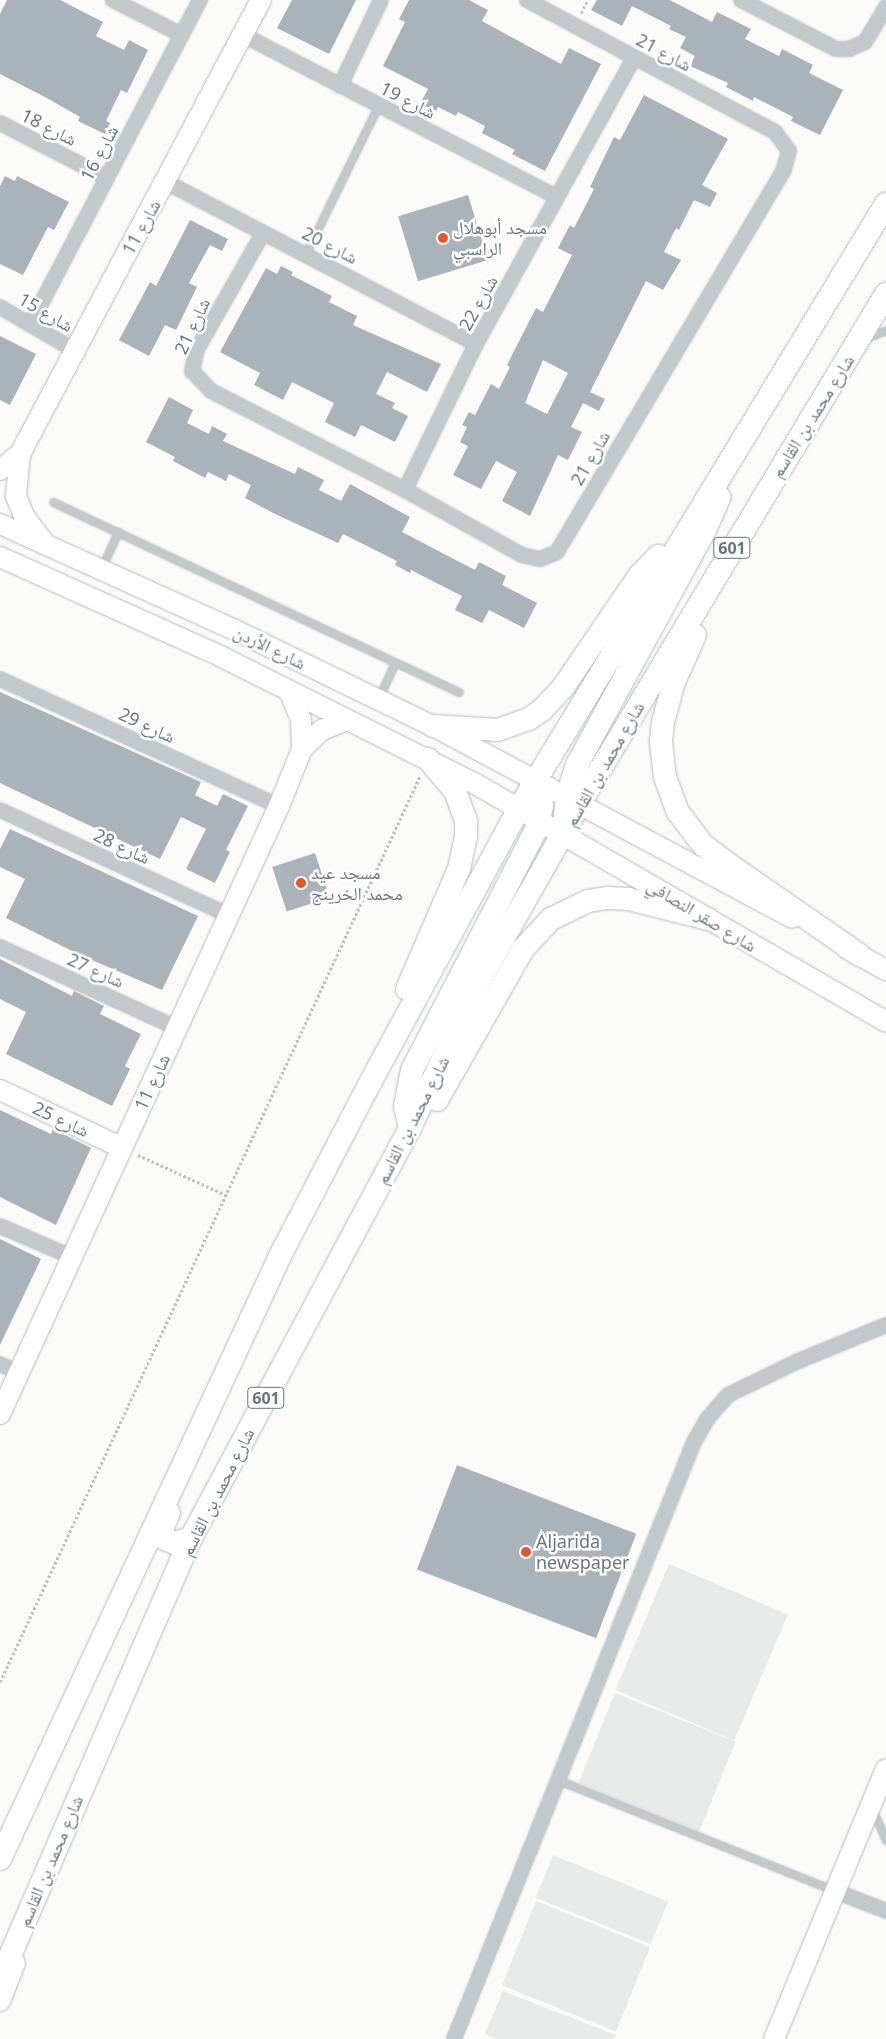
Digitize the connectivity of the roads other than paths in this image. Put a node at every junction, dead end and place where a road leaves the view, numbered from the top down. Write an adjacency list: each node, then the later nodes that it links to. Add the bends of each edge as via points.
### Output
1 (113, 0): 8 (street)
2 (200, 0): 8 (street, شارع 16)
3 (261, 0): 9 (street, شارع 11)
4 (381, 0): 11 (street)
5 (527, 0): 10 (street, شارع 21)
6 (741, 0): 7 (street, via 836,49 849,49 865,42)
7 (886, 8)
8 (182, 35): 14 (street, شارع 16)
9 (243, 35): 11 (street, شارع 19); 15 (street, شارع 11)
10 (634, 58): 16 (street, شارع 22); 30 (street, شارع 21, via 775,132 789,151 783,172 557,552 540,559 522,555)
11 (340, 86): 12 (street, شارع 19)
12 (378, 106): 16 (street, شارع 19); 19 (lane)
13 (0, 123): 14 (street, شارع 18)
14 (107, 178): 22 (street, شارع 16)
15 (166, 182): 18 (street, شارع 20); 26 (street, شارع 11)
16 (557, 197): 25 (street, شارع 22)
17 (886, 204): 29 (main road, 601)
18 (263, 233): 19 (street, شارع 20); 30 (street, شارع 21, via 198,349 192,371 211,391)
19 (306, 253): 25 (street, شارع 20)
20 (886, 294): 24 (main road, شارع محمد بن القاسم / 601)
21 (0, 307): 22 (street, شارع 15)
22 (31, 323): 26 (street, شارع 15)
23 (886, 330): 24 (lane)
24 (859, 339): 31 (main road, شارع محمد بن القاسم / 601)
25 (476, 344): 30 (street, شارع 22)
26 (74, 350): 27 (street, شارع 11)
27 (20, 454): 28 (street, شارع 11); 36 (street, شارع 11, via 16,496 24,516)
28 (0, 470)
29 (726, 470): 35 (main road, 601); 53 (main road, via 715,511 582,755)
30 (405, 490)
31 (762, 496): 53 (main road, شارع محمد بن القاسم / 601); 62 (main road, via 740,550 692,640 672,689 661,741 665,777 678,812 703,845)
32 (53, 502): 34 (lane)
33 (0, 524): 36 (street, شارع الأردن)
34 (118, 532): 38 (lane); 43 (lane)
35 (679, 540): 49 (main road, via 639,576 564,686 542,710 498,730); 52 (main road, 601)
36 (46, 545): 38 (street, شارع الأردن)
37 (0, 557): 41 (street, شارع الأردن)
38 (101, 569): 39 (street, شارع الأردن)
39 (184, 606): 40 (street, شارع الأردن); 41 (street, via 184,623)
40 (235, 630): 42 (street, via 221,636 218,643); 47 (street, شارع الأردن)
41 (170, 633): 42 (street, شارع الأردن)
42 (222, 657): 46 (street, شارع الأردن)
43 (395, 662): 45 (lane); 47 (lane)
44 (0, 679): 54 (street, شارع 29)
45 (459, 692)
46 (290, 693): 48 (street, شارع الأردن); 50 (street, شارع 11, via 301,720)
47 (378, 699): 49 (street, شارع الأردن)
48 (347, 720): 50 (street, شارع 11, via 322,730); 51 (street, شارع الأردن)
49 (433, 726): 52 (street, شارع الأردن)
50 (302, 749): 54 (street, شارع 11)
51 (428, 759): 55 (street, شارع الأردن); 66 (main road, via 446,778 462,806 466,821 464,854 386,1037)
52 (536, 779): 53 (street); 55 (main road, 601); 57 (main road, via 541,792)
53 (574, 800): 58 (main road); 62 (street)
54 (278, 806): 59 (street, شارع 11)
55 (519, 808): 57 (street, شارع صقر النصافي); 66 (main road, 601)
56 (0, 810): 59 (street, شارع 28)
57 (540, 819): 58 (street, شارع صقر النصافي); 68 (main road, via 412,1070 406,1094)
58 (564, 833): 60 (street, شارع صقر النصافي); 68 (main road, شارع محمد بن القاسم / 601, via 480,980)
59 (228, 915): 65 (street, شارع 11)
60 (708, 919): 64 (street, شارع صقر النصافي); 68 (main road, via 629,899 608,898 582,904 551,919 523,949 436,1102)
61 (0, 947): 65 (street, شارع 27)
62 (860, 955): 63 (street)
63 (886, 970)
64 (886, 1022)
65 (177, 1028): 69 (street, شارع 11)
66 (371, 1081): 71 (main road, 601)
67 (0, 1090): 69 (street, شارع 25)
68 (409, 1130): 77 (main road, شارع محمد بن القاسم / 601)
69 (122, 1148): 72 (street, شارع 11)
70 (0, 1226): 72 (street)
71 (281, 1254): 77 (main road, via 277,1286 266,1316 162,1528 170,1542); 83 (main road, 601)
72 (72, 1257): 75 (street, شارع 11)
73 (886, 1325): 80 (street, via 798,1361 728,1395 708,1418 694,1442)
74 (0, 1364): 75 (street)
75 (19, 1373): 76 (street, شارع 11)
76 (0, 1414)
77 (191, 1538): 78 (main road, شارع محمد بن القاسم / 601)
78 (108, 1724): 86 (main road, شارع محمد بن القاسم / 601); 87 (street)
79 (886, 1769): 81 (street)
80 (558, 1780): 84 (lane); 88 (street)
81 (871, 1806): 82 (lane); 84 (street)
82 (886, 1840)
83 (0, 1859)
84 (835, 1891): 85 (street); 89 (street)
85 (886, 1911)
86 (0, 1979)
87 (0, 2001)
88 (454, 2039)
89 (774, 2039)

